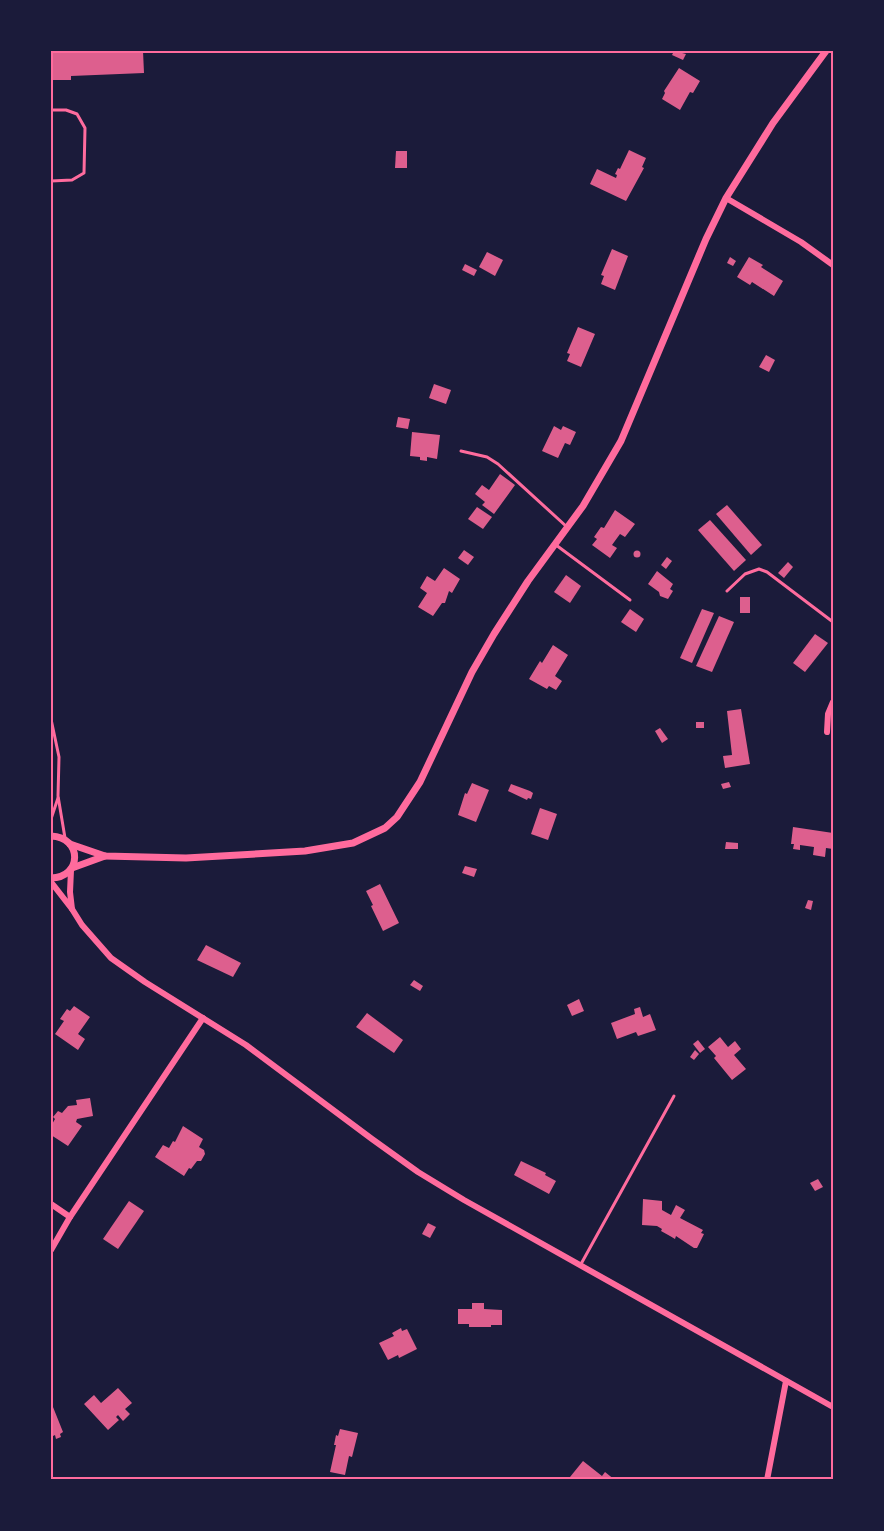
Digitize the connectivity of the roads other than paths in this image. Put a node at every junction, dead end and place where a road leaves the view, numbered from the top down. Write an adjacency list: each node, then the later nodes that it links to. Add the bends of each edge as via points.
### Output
1 (826, 51): 4 (street, via 773,123)
2 (51, 110): 3 (lane, via 77,114 84,128 84,173 72,180)
3 (51, 181)
4 (726, 198): 5 (street); 7 (street, via 621,441)
5 (833, 265)
6 (461, 450): 7 (lane, via 498,464)
7 (567, 527): 8 (street)
8 (555, 544): 10 (lane); 19 (street, via 472,672 420,782 397,817 384,828 353,843 305,851 186,858)
9 (727, 591): 11 (lane, via 745,574 759,569)
10 (630, 600)
11 (833, 622)
12 (833, 702): 14 (street)
13 (51, 719): 15 (lane, via 59,757)
14 (827, 732)
15 (58, 796): 16 (lane); 18 (lane)
16 (51, 819)
17 (51, 836): 18 (street)
18 (68, 842): 19 (street); 20 (street, via 75,856)
19 (105, 856): 20 (street)
20 (71, 869): 21 (street); 22 (street)
21 (51, 880): 22 (street)
22 (72, 909): 23 (street, via 111,958)
23 (203, 1018): 26 (street); 28 (street, via 246,1045 418,1172)
24 (674, 1096): 28 (lane)
25 (51, 1204): 26 (street)
26 (70, 1217): 27 (street)
27 (51, 1250)
28 (580, 1266): 29 (street)
29 (786, 1381): 30 (street); 31 (street)
30 (833, 1407)
31 (767, 1480)

